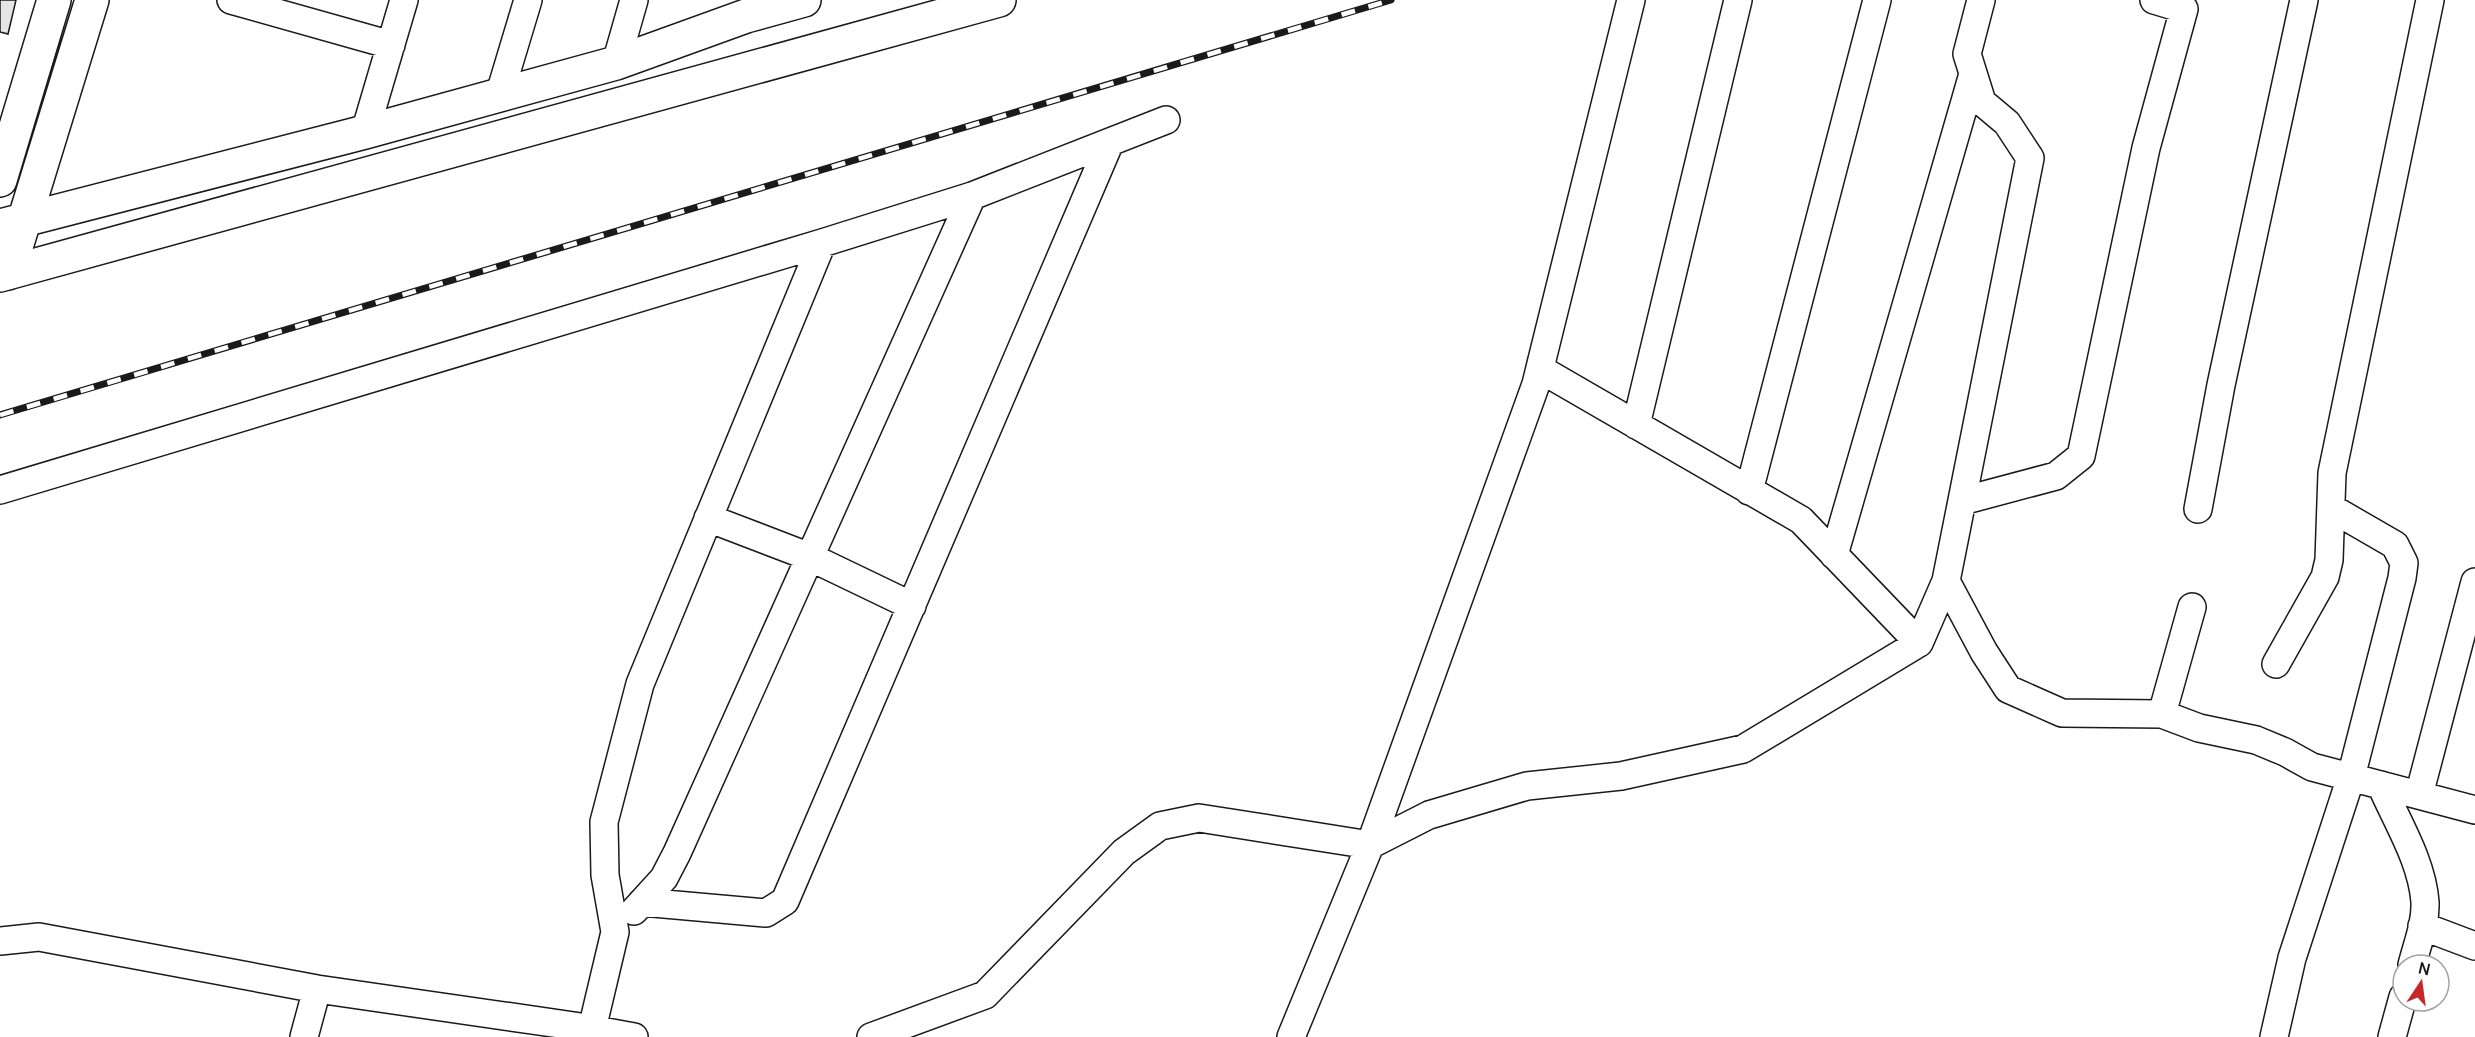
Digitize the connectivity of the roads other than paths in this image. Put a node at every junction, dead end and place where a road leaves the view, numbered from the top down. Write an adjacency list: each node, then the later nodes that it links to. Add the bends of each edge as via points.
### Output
1 (54, 0): 24 (street)
2 (92, 0): 26 (street)
3 (231, 0): 17 (street)
4 (404, 0): 17 (street)
5 (528, 0): 20 (street)
6 (634, 0): 18 (street)
7 (804, 0): 16 (street)
8 (999, 0): 28 (street)
9 (1631, 0): 29 (street)
10 (1738, 0): 30 (street)
11 (1877, 0): 32 (street)
12 (1981, 0): 19 (street, via 1967,54)
13 (2154, 0): 33 (street, via 2184,9 2146,148 2081,456 2056,476)
14 (2304, 0): 35 (street, via 2223,373)
15 (2430, 0): 34 (street, via 2332,473)
16 (748, 8): 18 (street)
17 (391, 45): 22 (street)
18 (616, 63): 20 (street)
19 (1973, 74): 33 (street, via 1982,102 2007,123 2030,158); 37 (street)
20 (500, 93): 22 (street)
21 (1166, 120): 23 (street)
22 (365, 132): 26 (street)
23 (1110, 142): 25 (street); 41 (street)
24 (0, 180)
25 (972, 196): 27 (street); 38 (street)
26 (12, 223): 28 (street)
27 (822, 243): 31 (street); 36 (street)
28 (4, 274)
29 (1540, 369): 30 (street); 50 (street)
30 (1636, 425): 32 (street)
31 (0, 490)
32 (1749, 490): 37 (street, via 1801,520)
33 (1962, 501): 39 (street)
34 (2331, 508): 44 (street, via 2325,577); 46 (street, via 2395,545 2404,562)
35 (2198, 509)
36 (708, 519): 38 (street); 53 (street, via 640,684 604,822 605,875)
37 (1834, 555): 43 (street)
38 (810, 557): 41 (street); 51 (street, via 677,854 664,878)
39 (1946, 581): 43 (street); 45 (street, via 2008,689 2062,713)
40 (2475, 582): 48 (street)
41 (912, 606): 51 (street, via 785,901 766,913)
42 (2192, 608): 45 (street)
43 (1919, 643): 50 (street, via 1743,749 1621,776 1527,786 1429,815)
44 (2276, 664)
45 (2162, 714): 46 (street, via 2199,728 2256,740 2312,767)
46 (2351, 777): 47 (street); 64 (street, via 2292,958)
47 (2381, 785): 48 (street); 52 (street, via 2421,880 2425,903)
48 (2419, 795): 49 (street)
49 (2475, 810)
50 (1370, 845): 62 (street, via 1199,818 1160,826 1124,852 986,995); 63 (street)
51 (642, 902): 53 (street)
52 (2422, 926): 55 (street); 56 (street)
53 (615, 932): 59 (street)
54 (0, 941): 57 (street, via 39,937)
55 (2475, 946)
56 (2415, 953)
57 (317, 989): 59 (street); 60 (street)
58 (2399, 1013): 65 (street)
59 (592, 1029): 61 (street)
60 (304, 1037)
61 (634, 1037)
62 (871, 1037)
63 (1291, 1037)
64 (2274, 1037)
65 (2392, 1037)

